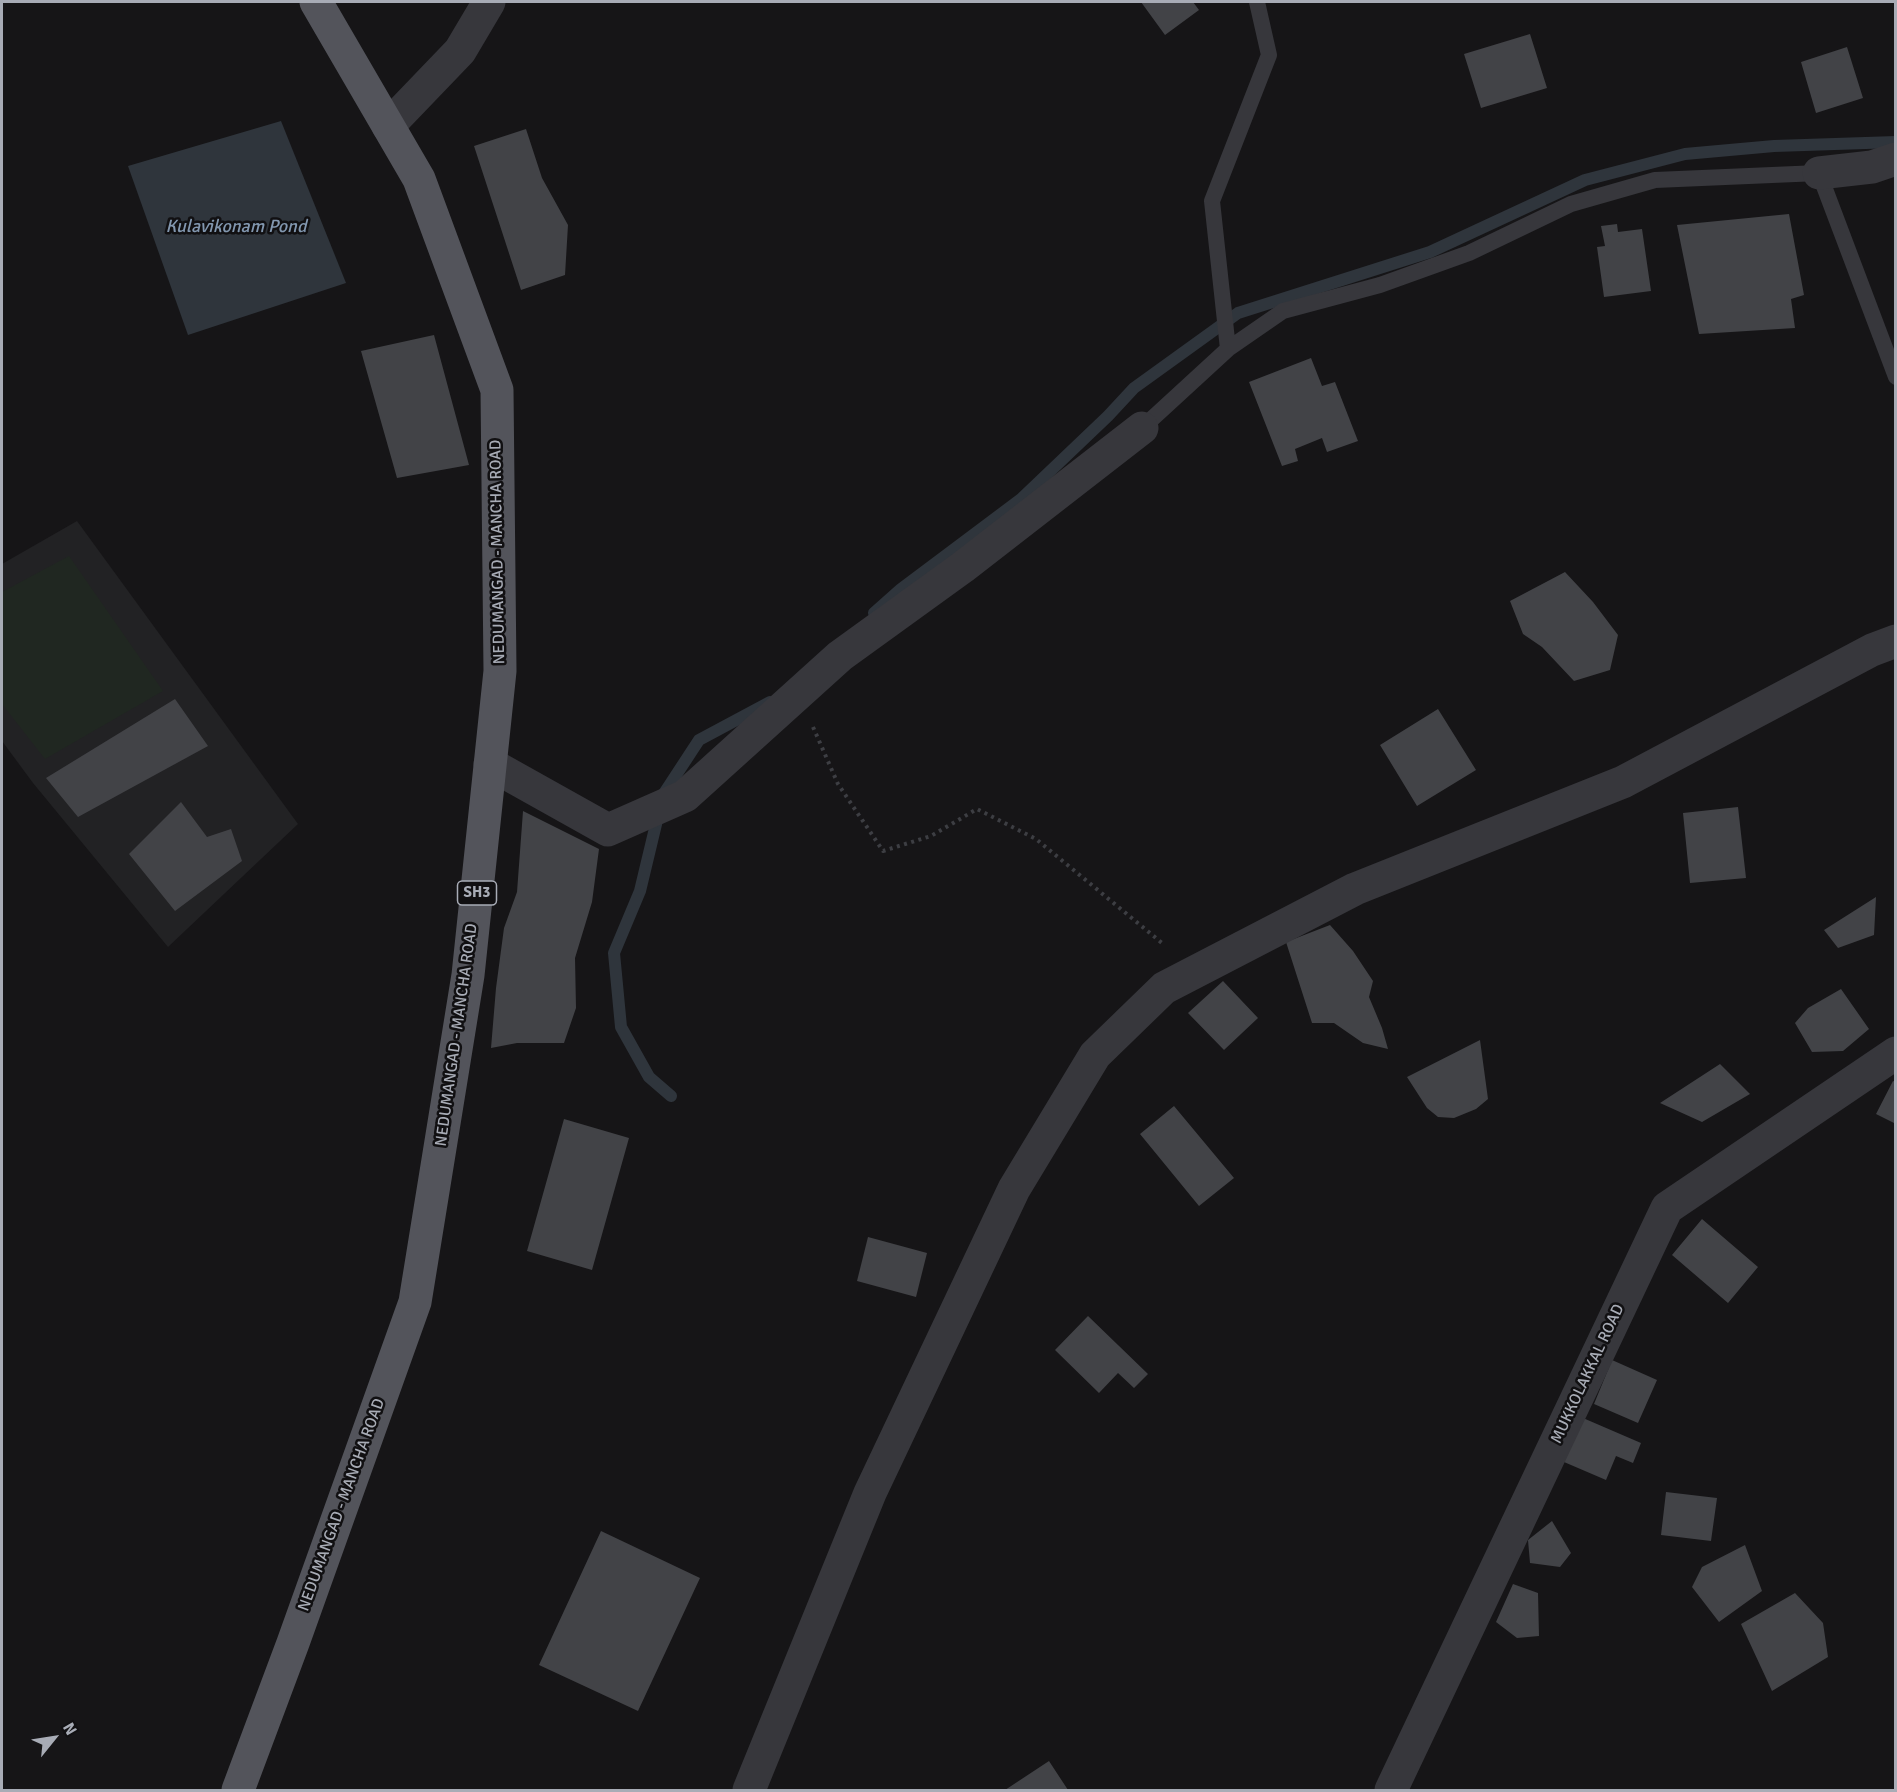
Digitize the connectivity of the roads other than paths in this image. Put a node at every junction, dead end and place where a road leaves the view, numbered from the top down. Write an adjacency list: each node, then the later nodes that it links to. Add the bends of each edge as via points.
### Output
1 (316, 2): 4 (main road, NEDUMANGAD - MANCHA ROAD / SH3)
2 (489, 2): 4 (street, via 460,51)
3 (1257, 2): 7 (lane, via 1269,55 1212,201)
4 (388, 126): 11 (main road, NEDUMANGAD - MANCHA ROAD / SH3, via 419,179 497,390 500,671)
5 (1896, 159): 6 (street, via 1872,167)
6 (1819, 173): 7 (lane, via 1655,180 1571,204 1469,253 1380,285 1283,311); 8 (lane)
7 (1227, 348): 9 (lane)
8 (1896, 377)
9 (1142, 428): 11 (street, via 963,567 840,656 685,796 608,830)
10 (1896, 641): 14 (street, via 1872,650 1623,782 1355,889 1164,988 1095,1054 1014,1189 870,1492)
11 (490, 764): 13 (main road, NEDUMANGAD - MANCHA ROAD / SH3, via 468,975 415,1302)
12 (1896, 1053): 15 (street, MUKKOLAKKAL ROAD, via 1667,1208)
13 (238, 1791)
14 (749, 1791)
15 (1391, 1791)

